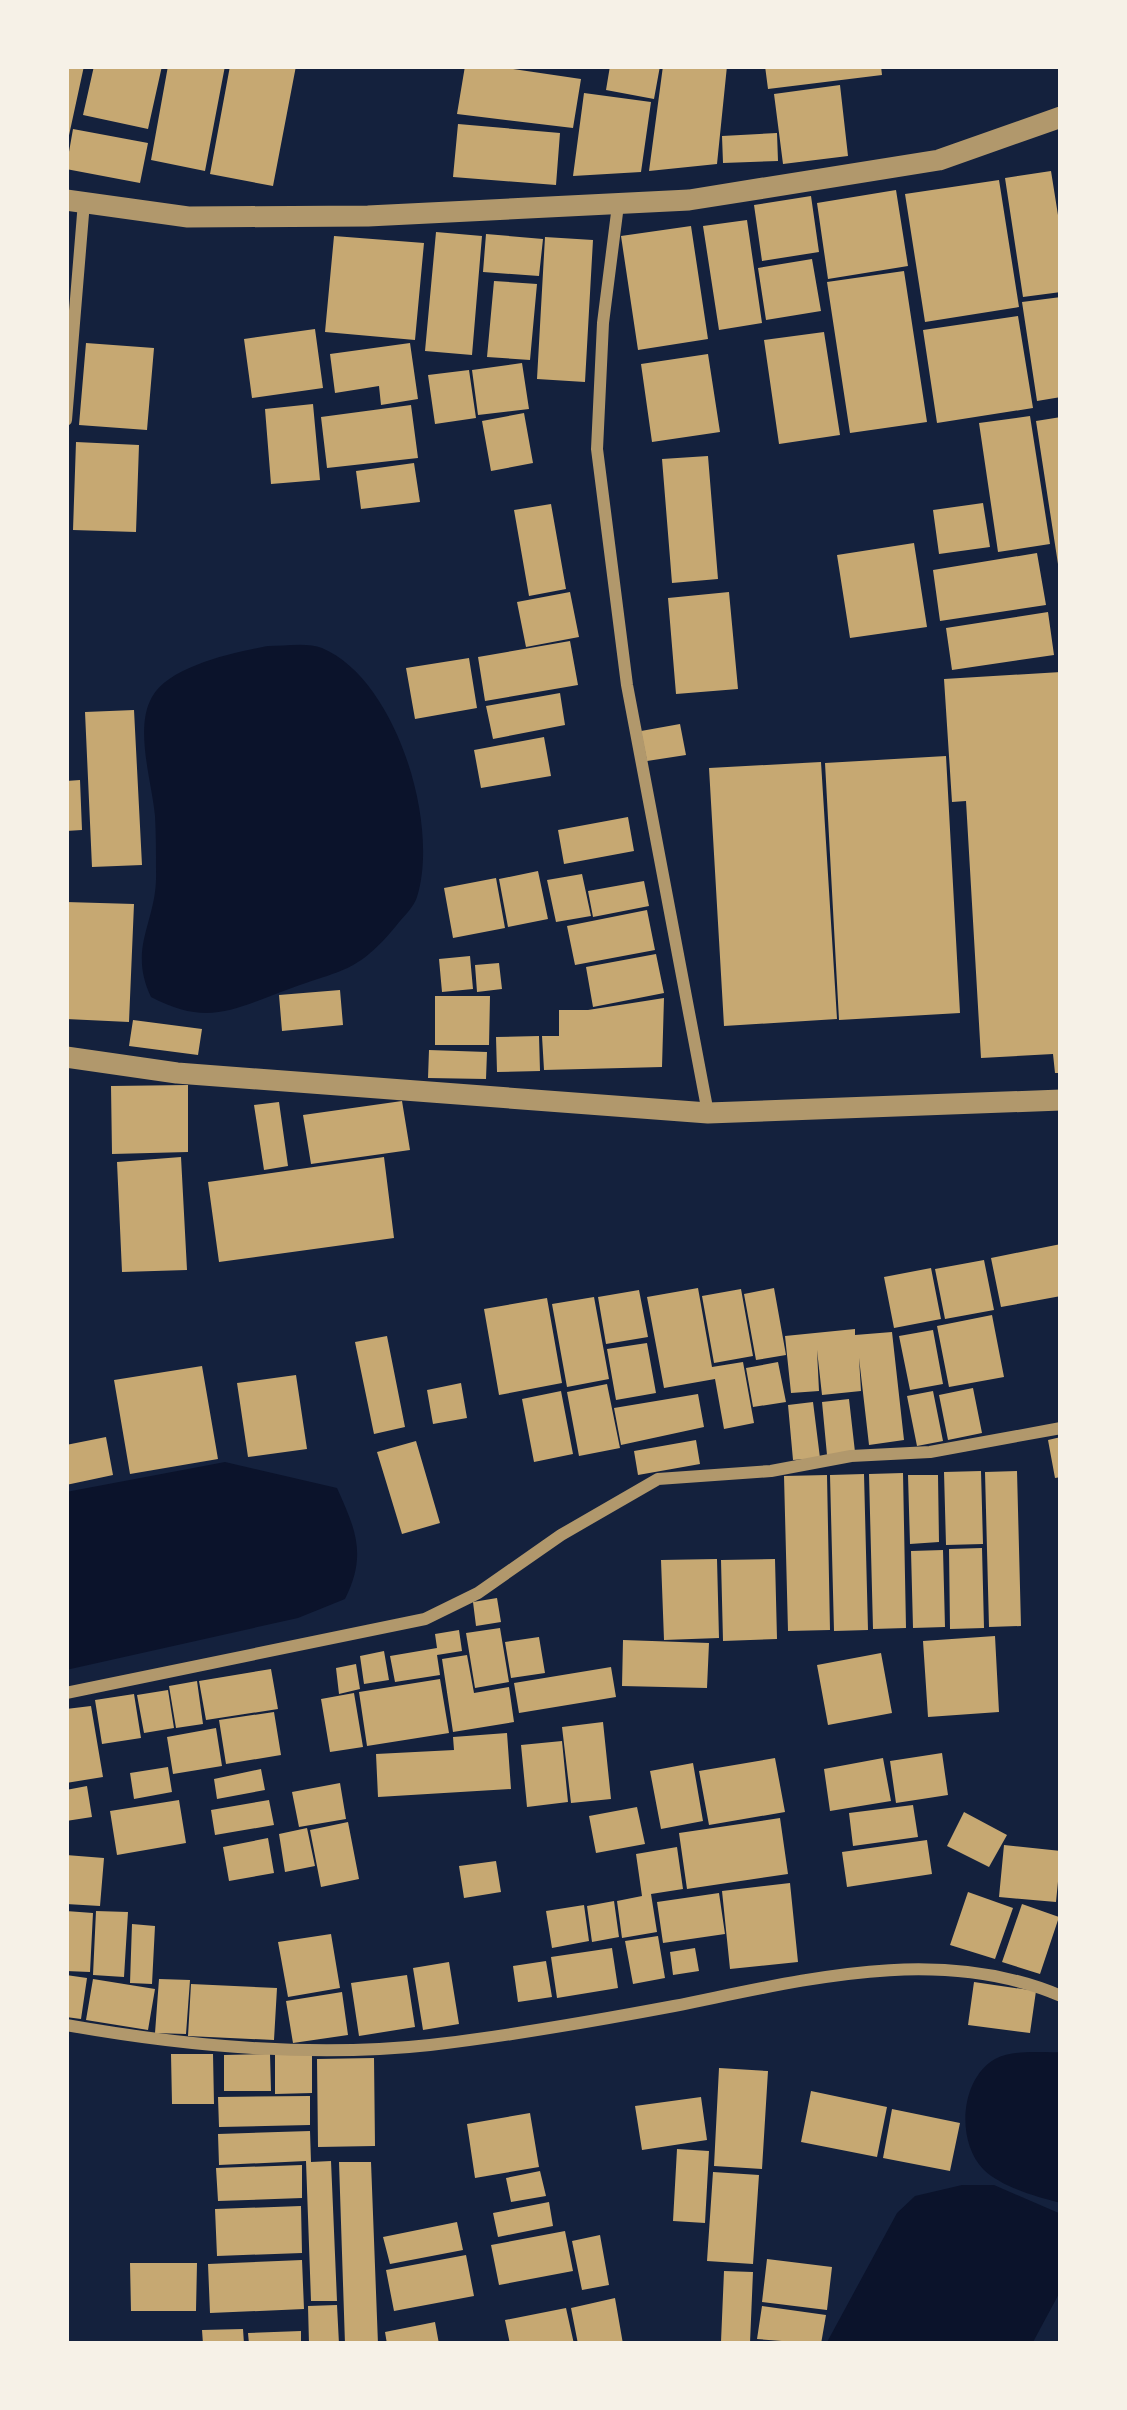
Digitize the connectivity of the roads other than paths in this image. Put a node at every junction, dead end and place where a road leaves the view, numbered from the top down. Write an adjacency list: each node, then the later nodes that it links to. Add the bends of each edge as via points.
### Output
1 (1061, 117): 3 (street, via 939,160)
2 (75, 201): 3 (street, via 188,217); 4 (street)
3 (618, 205): 7 (street, via 597,449 627,685)
4 (66, 420)
5 (66, 1058): 7 (street)
6 (1061, 1100): 7 (street)
7 (708, 1113)
8 (1061, 1428): 9 (street, via 930,1452 658,1479 425,1619)
9 (66, 1693)
10 (1061, 1996): 11 (street, via 938,1969 846,1972 429,2045 320,2049)
11 (66, 2025)

